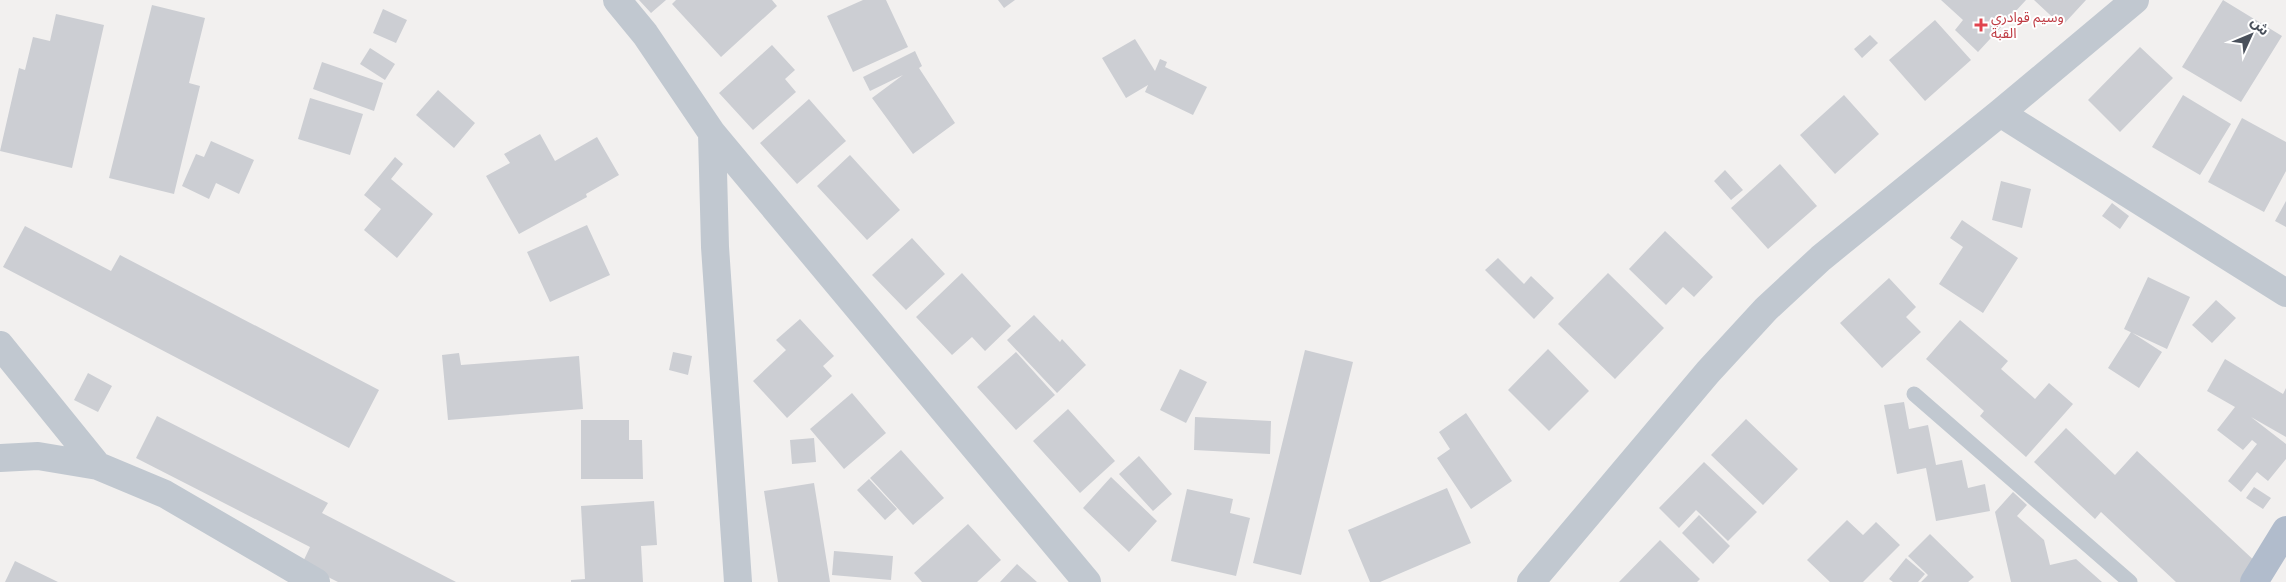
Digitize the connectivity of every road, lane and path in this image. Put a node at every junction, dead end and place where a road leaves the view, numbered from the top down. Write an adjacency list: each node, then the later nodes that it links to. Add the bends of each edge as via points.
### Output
1 (601, 0): 4 (street)
2 (617, 0): 4 (street)
3 (2135, 0): 5 (street)
4 (645, 34): 6 (street)
5 (2000, 113): 7 (street); 16 (street, via 1822,258 1766,309 1708,372)
6 (712, 133): 14 (street, via 715,247); 15 (street)
7 (2286, 293)
8 (0, 345): 11 (street)
9 (1914, 394): 17 (lane)
10 (0, 458): 11 (street, via 38,456)
11 (98, 466): 13 (street, via 165,494)
12 (2286, 530): 18 (main road)
13 (316, 582)
14 (738, 582)
15 (1088, 582)
16 (1531, 582)
17 (2130, 582)
18 (2254, 582)

